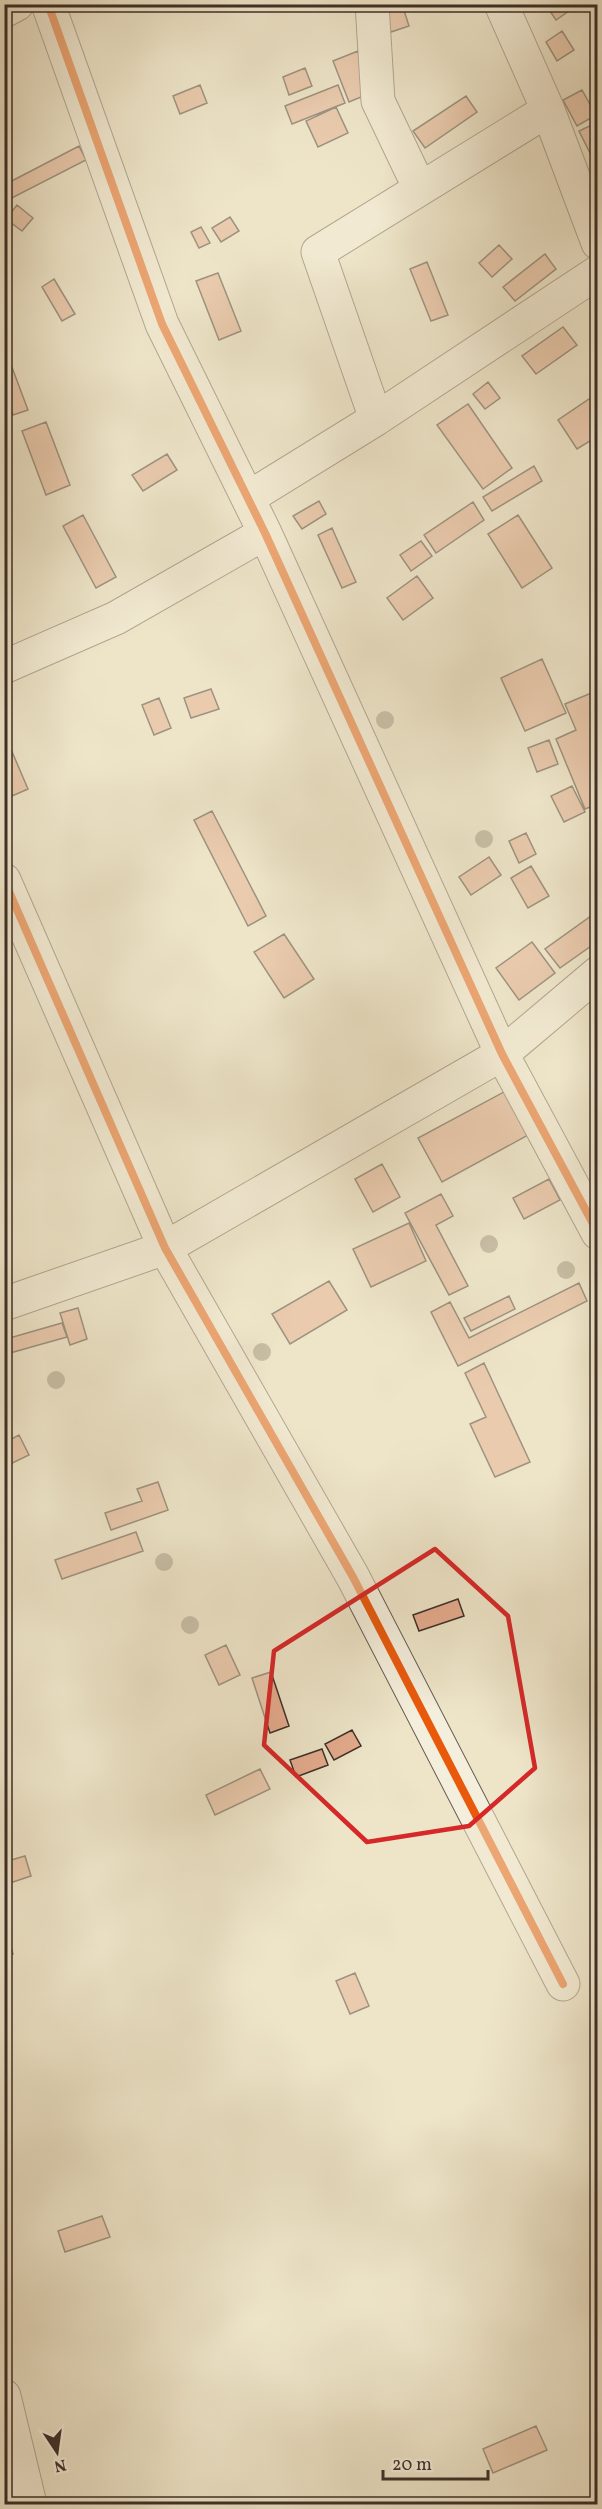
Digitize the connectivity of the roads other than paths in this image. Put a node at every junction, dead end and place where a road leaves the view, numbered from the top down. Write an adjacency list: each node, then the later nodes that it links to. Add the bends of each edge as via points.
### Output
1 (17, 4): 5 (street)
2 (48, 4): 11 (street, via 162,324)
3 (372, 4): 7 (street, via 378,100)
4 (501, 4): 6 (street)
5 (4, 11)
6 (548, 110): 7 (street); 8 (street)
7 (420, 189): 10 (street, via 318,252)
8 (597, 243)
9 (597, 272): 10 (street)
10 (376, 419): 11 (street)
11 (248, 498): 12 (street)
12 (265, 532): 13 (street, via 116,618); 16 (street)
13 (4, 667)
14 (4, 880): 18 (street)
15 (597, 974): 16 (street)
16 (502, 1054): 17 (street); 18 (street)
17 (597, 1233)
18 (165, 1248): 19 (street); 20 (street, via 353,1577)
19 (4, 1304)
20 (563, 1984)
21 (4, 2396): 22 (street)
22 (30, 2505)

